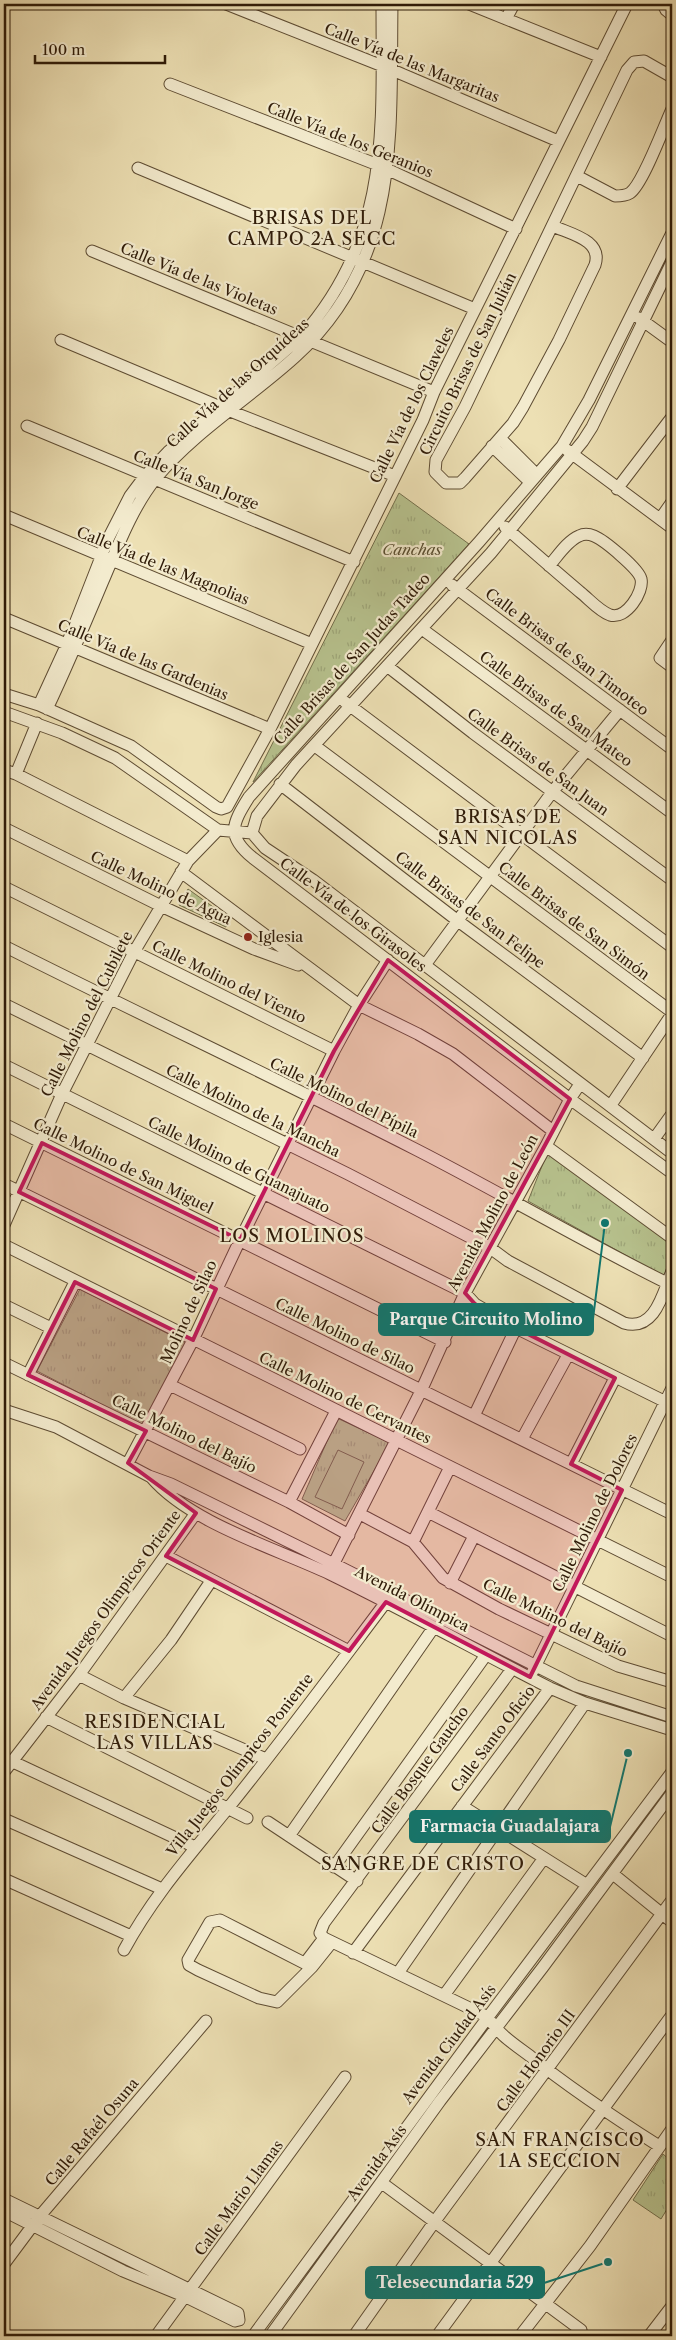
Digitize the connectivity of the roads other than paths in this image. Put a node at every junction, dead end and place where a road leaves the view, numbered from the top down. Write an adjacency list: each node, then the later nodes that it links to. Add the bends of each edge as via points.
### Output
1 (226, 4): 11 (street, Calle Vía de las Margaritas)
2 (382, 4): 11 (street, Calle Vía de las Orquídeas)
3 (392, 4): 11 (street, Calle Vía de las Orquídeas)
4 (469, 4): 9 (street)
5 (514, 4): 9 (street)
6 (627, 4): 10 (street, Calle Vía de los Claveles)
7 (663, 4): 8 (street)
8 (672, 15)
9 (506, 19): 10 (street)
10 (600, 57): 15 (street, Calle Vía de los Claveles)
11 (386, 67): 15 (street, Calle Vía de las Margaritas); 17 (street, Calle Vía de las Orquídeas)
12 (672, 77): 18 (street, Circuito Brisas de San Julián, via 644,61 631,65)
13 (170, 84): 17 (street, Calle Vía de los Geranios)
14 (672, 109): 18 (street, via 640,181 631,192 614,196)
15 (558, 141): 20 (street, Calle Vía de los Claveles)
16 (138, 168): 23 (street)
17 (383, 168): 20 (street, Calle Vía de los Geranios); 23 (street, Calle Vía de las Orquídeas)
18 (577, 176): 19 (street, Circuito Brisas de San Julián)
19 (553, 226): 35 (street, Circuito Brisas de San Julián, via 593,245 597,260 529,396); 36 (street, Circuito Brisas de San Julián, via 436,460 435,472 446,483 460,483)
20 (516, 228): 25 (street, Calle Vía de los Claveles)
21 (672, 234): 26 (street, Calle Brisas de San Judas Tadeo)
22 (92, 252): 28 (street, Calle Vía de las Violetas)
23 (358, 260): 25 (street); 28 (street, Calle Vía de las Orquídeas)
24 (671, 268): 27 (street, Calle Brisas de San Judas Tadeo)
25 (475, 309): 31 (street, Calle Vía de los Claveles)
26 (632, 314): 27 (street); 37 (street, Calle Brisas de San Judas Tadeo)
27 (645, 322): 30 (street); 38 (street, Calle Brisas de San Judas Tadeo, via 592,427)
28 (306, 339): 31 (street, Calle Vía de las Violetas); 32 (street, Calle Vía de las Orquídeas)
29 (61, 340): 32 (street)
30 (672, 342)
31 (434, 392): 39 (street, Calle Vía de los Claveles)
32 (225, 408): 39 (street); 40 (street, Calle Vía de las Orquídeas, via 168,452)
33 (672, 417): 42 (street)
34 (27, 426): 40 (street, Calle Vía San Jorge)
35 (500, 438): 36 (street, Circuito Brisas de San Julián); 41 (street)
36 (492, 446): 41 (street)
37 (562, 446): 38 (street); 41 (street, Calle Brisas de San Judas Tadeo)
38 (572, 454): 42 (street); 48 (street, Calle Brisas de San Judas Tadeo)
39 (394, 476): 52 (street, Calle Vía de los Claveles)
40 (150, 477): 51 (street, Calle Vía de las Orquídeas, via 130,496); 52 (street, Calle Vía San Jorge)
41 (533, 478): 46 (street, Calle Brisas de San Judas Tadeo)
42 (617, 489): 45 (street)
43 (672, 502): 45 (street)
44 (4, 515): 51 (street, Calle Vía de las Magnolias)
45 (660, 518): 47 (street)
46 (498, 520): 48 (street); 49 (street, Calle Brisas de San Judas Tadeo)
47 (672, 528)
48 (510, 531): 50 (street, Calle Brisas de San Judas Tadeo); 53 (street)
49 (479, 542): 50 (street); 54 (street, Calle Brisas de San Judas Tadeo)
50 (491, 553): 55 (street, Calle Brisas de San Judas Tadeo)
51 (106, 559): 59 (street, Calle Vía de las Magnolias); 60 (street, Calle Vía de las Orquídeas)
52 (354, 562): 59 (street, Calle Vía de los Claveles)
53 (549, 566): 53 (street, via 610,615 625,611 642,585 638,572 603,542 589,535 579,536 570,542)
54 (445, 579): 55 (street, Calle Brisas de San Timoteo); 64 (street, Calle Brisas de San Judas Tadeo)
55 (457, 590): 57 (street, Calle Brisas de San Judas Tadeo); 67 (street, Calle Brisas de San Timoteo)
56 (4, 618): 60 (street, Calle Vía de las Gardenias)
57 (422, 629): 61 (street, Calle Brisas de San Judas Tadeo); 73 (street, Calle Brisas de San Mateo)
58 (672, 640): 62 (street, via 660,658)
59 (312, 644): 70 (street, Calle Vía de los Claveles)
60 (71, 645): 65 (street, Calle Vía de las Orquídeas); 70 (street, Calle Vía de las Gardenias)
61 (387, 666): 66 (street, Calle Brisas de San Judas Tadeo); 77 (street, Calle Brisas de San Juan, via 473,734)
62 (672, 667)
63 (4, 694): 65 (street)
64 (340, 698): 66 (street); 81 (street, Calle Brisas de San Judas Tadeo, via 250,797)
65 (43, 707): 70 (street, Calle Vía de los Claveles, via 131,746 216,807 224,809 230,804)
66 (351, 707): 71 (street, Calle Brisas de San Judas Tadeo); 83 (street)
67 (620, 710): 72 (street, Calle Brisas de San Timoteo); 73 (street)
68 (4, 712): 69 (street)
69 (37, 723): 75 (street); 80 (street, via 115,758)
70 (270, 729)
71 (315, 746): 76 (street, Calle Brisas de San Judas Tadeo); 86 (street, Calle Brisas de San Simón)
72 (672, 749)
73 (588, 750): 77 (street); 78 (street, Calle Brisas de San Mateo)
74 (4, 770): 75 (street)
75 (16, 774): 84 (street)
76 (280, 784): 82 (street, Calle Brisas de San Judas Tadeo, via 254,822); 90 (street, Calle Brisas de San Felipe)
77 (553, 791): 83 (street); 87 (street, Calle Brisas de San Juan)
78 (672, 814)
79 (4, 828): 89 (street, Calle Molino de Agua)
80 (218, 830): 81 (street); 84 (street, Calle Molino del Cubilete)
81 (234, 831): 82 (street); 94 (street, Calle Vía de los Girasoles, via 236,841 245,852)
82 (252, 832): 95 (street, Calle Vía de los Girasoles, via 265,848 313,880)
83 (523, 835): 86 (street); 92 (street)
84 (188, 861): 85 (street, Calle Molino del Cubilete)
85 (181, 872): 89 (street, Calle Molino del Cubilete); 96 (street, Calle Molino de Agua)
86 (491, 878): 90 (street); 100 (street, Calle Brisas de San Simón)
87 (672, 880)
88 (4, 886): 93 (street, Calle Molino del Viento)
89 (160, 906): 93 (street, Calle Molino del Cubilete); 96 (street, Calle Molino de Agua, via 254,949)
90 (458, 921): 95 (street); 103 (street, Calle Brisas de San Felipe)
91 (4, 946): 97 (street, Calle Molino del Pípila)
92 (672, 947)
93 (134, 952): 97 (street, Calle Molino del Cubilete); 102 (street, Calle Molino del Viento)
94 (388, 960): 99 (street, Molino de Silao); 108 (street, Calle Vía de los Girasoles)
95 (425, 965): 105 (street, Calle Vía de los Girasoles)
96 (307, 968): 99 (street, Calle Molino de Agua)
97 (110, 999): 101 (street, Calle Molino del Cubilete); 107 (street, Calle Molino del Pípila)
98 (4, 1004): 101 (street, Calle Molino de la Mancha)
99 (359, 1005): 102 (street, Molino de Silao); 112 (street, Calle Molino de Agua, via 454,1054)
100 (672, 1013): 103 (street)
101 (86, 1045): 106 (street, Calle Molino del Cubilete); 115 (street, Calle Molino de la Mancha)
102 (334, 1051): 107 (street, Molino de Silao)
103 (643, 1058): 109 (street)
104 (4, 1065): 106 (street, Calle Molino de Guanajuato)
105 (580, 1084): 108 (street, Avenida Molino de León); 109 (street, Calle Vía de los Girasoles)
106 (62, 1094): 114 (street, Calle Molino del Cubilete); 121 (street, Calle Molino de Guanajuato)
107 (311, 1098): 115 (street, Molino de Silao); 122 (street, Calle Molino del Pípila)
108 (570, 1099): 112 (street, Avenida Molino de León); 118 (street, Calle Vía de los Girasoles)
109 (611, 1105): 113 (street, Calle Vía de los Girasoles)
110 (672, 1114): 113 (street)
111 (4, 1124): 114 (street, Calle Molino de San Miguel)
112 (553, 1131): 116 (street, Avenida Molino de León)
113 (654, 1139): 117 (street, Calle Vía de los Girasoles)
114 (42, 1143): 120 (street, Calle Molino del Cubilete); 125 (street, Calle Molino de San Miguel)
115 (287, 1146): 121 (street, Molino de Silao); 127 (street, Calle Molino de la Mancha)
116 (546, 1146): 122 (street, Avenida Molino de León); 124 (street)
117 (672, 1153)
118 (672, 1172)
119 (4, 1184): 120 (street, Calle Molino de Silao)
120 (19, 1192): 123 (street, Calle Molino del Cubilete); 131 (street, Calle Molino de Silao)
121 (264, 1194): 125 (street, Molino de Silao); 132 (street, Calle Molino de Guanajuato)
122 (514, 1201): 127 (street, Avenida Molino de León); 130 (street, Calle Molino del Pípila)
123 (4, 1225)
124 (672, 1238)
125 (240, 1240): 131 (street, Molino de Silao); 137 (street, Calle Molino de San Miguel)
126 (4, 1245): 129 (street, Calle Molino de Cervantes)
127 (489, 1247): 130 (street, Calle Molino de la Mancha, via 508,1261 632,1325 642,1324 650,1318); 132 (street, Avenida Molino de León)
128 (672, 1271): 130 (street, Calle Molino de la Mancha)
129 (75, 1282): 134 (street); 136 (street, Calle Molino de Cervantes)
130 (667, 1283)
131 (216, 1289): 136 (street, Molino de Silao); 144 (street, Calle Molino de Silao)
132 (465, 1292): 135 (street, Calle Molino de Guanajuato, via 475,1304); 137 (street, Avenida Molino de León)
133 (4, 1304): 134 (street)
134 (51, 1328): 140 (street)
135 (516, 1328): 138 (street, Calle Molino de Guanajuato); 148 (street)
136 (193, 1340): 142 (street, Molino de Silao); 146 (street, Calle Molino de Cervantes)
137 (445, 1342): 144 (street, Avenida Molino de León)
138 (568, 1354): 141 (street, Calle Molino de Guanajuato); 150 (street)
139 (4, 1363): 140 (street, Calle Molino del Bajío)
140 (28, 1375): 149 (street, Calle Molino del Bajío)
141 (615, 1378): 145 (street, Calle Molino de Guanajuato); 154 (street)
142 (170, 1385): 149 (street, Molino de Silao); 152 (street)
143 (672, 1388): 145 (street, Calle Molino de Dolores)
144 (421, 1391): 148 (street, Calle Molino de Silao); 151 (street, Avenida Molino de León)
145 (669, 1403): 157 (street, Calle Molino de Dolores)
146 (336, 1411): 151 (street, Calle Molino de Cervantes); 158 (street)
147 (7, 1412): 153 (street, Avenida Olímpica, via 56,1427)
148 (474, 1416): 150 (street, Calle Molino de Silao)
149 (146, 1431): 153 (street, Molino de Silao); 158 (street, Calle Molino del Bajío)
150 (522, 1439): 154 (street, Calle Molino de Silao)
151 (397, 1440): 155 (street, Calle Molino de Cervantes); 162 (street, Avenida Molino de León)
152 (300, 1449)
153 (128, 1463): 156 (street, Avenida Olímpica)
154 (570, 1464): 157 (street, Calle Molino de Silao)
155 (450, 1466): 159 (street); 165 (street, Calle Molino de Cervantes)
156 (150, 1476): 161 (street, Avenida Olímpica, via 163,1492); 168 (street, Avenida Olímpica)
157 (622, 1490): 160 (street, Calle Molino de Silao); 165 (street, Calle Molino de Dolores)
158 (289, 1502): 163 (street, Calle Molino del Bajío)
159 (428, 1512): 164 (street); 166 (street)
160 (672, 1512)
161 (196, 1513): 167 (street, Avenida Juegos Olimpicos Oriente); 168 (street, Avenida Olímpica, via 256,1542)
162 (360, 1514): 163 (street, Avenida Molino de León); 166 (street, Calle Molino del Bajío)
163 (349, 1535): 168 (street, Avenida Molino de León)
164 (474, 1536): 171 (street); 172 (street)
165 (598, 1539): 169 (street, Calle Molino de Cervantes); 172 (street, Calle Molino de Dolores)
166 (413, 1542): 171 (street, Calle Molino del Bajío, via 437,1573)
167 (166, 1556): 170 (street); 181 (street, Avenida Juegos Olimpicos Oriente)
168 (332, 1569): 173 (street, Avenida Olímpica); 179 (street, Avenida Olímpica)
169 (672, 1577)
170 (211, 1581): 177 (street); 185 (street, via 171,1640)
171 (450, 1583): 175 (street, Calle Molino del Bajío)
172 (576, 1587): 175 (street, Calle Molino de Dolores); 176 (street)
173 (386, 1602): 174 (street, Avenida Olímpica); 177 (street, Villa Juegos Olímpicos Poniente)
174 (434, 1626): 178 (street, Avenida Olímpica); 201 (street)
175 (552, 1636): 179 (street, Calle Molino de Dolores); 183 (street, Calle Molino del Bajío, via 618,1666)
176 (672, 1636)
177 (349, 1651): 190 (street, Villa Juegos Olímpicos Poniente)
178 (486, 1655): 180 (street, Avenida Olímpica); 204 (street)
179 (536, 1666): 182 (street, Calle Molino de Dolores); 188 (street, Avenida Olímpica, via 594,1693)
180 (512, 1669): 182 (street, Avenida Olímpica); 207 (street, Calle Bosque Gaucho)
181 (79, 1675): 185 (street); 187 (street, Avenida Juegos Olimpicos Oriente)
182 (530, 1677): 184 (street, Avenida Olímpica)
183 (672, 1682)
184 (550, 1688): 186 (street, Avenida Olímpica); 195 (street, Calle Santo Oficio)
185 (124, 1698): 190 (street)
186 (585, 1703): 189 (street, Avenida Olímpica); 200 (street)
187 (46, 1717): 191 (street, Avenida Juegos Olimpicos Oriente); 196 (street)
188 (672, 1718)
189 (672, 1730)
190 (266, 1759): 196 (street, Villa Juegos Olímpicos Poniente)
191 (11, 1761): 192 (street, Avenida Juegos Olimpicos Oriente); 202 (street)
192 (4, 1772)
193 (672, 1772): 208 (street, Avenida Ciudad Asís)
194 (672, 1793): 205 (street, Avenida Asís)
195 (462, 1806): 200 (street); 216 (street, Calle Santo Oficio)
196 (229, 1808): 197 (street); 202 (street, Villa Juegos Olímpicos Poniente)
197 (247, 1818)
198 (4, 1819): 209 (street)
199 (268, 1822): 201 (street)
200 (497, 1828): 203 (street); 218 (street)
201 (289, 1836): 204 (street)
202 (194, 1847): 209 (street, Villa Juegos Olímpicos Poniente)
203 (544, 1858): 208 (street); 219 (street)
204 (334, 1867): 207 (street)
205 (613, 1874): 211 (street); 223 (street, Avenida Asís)
206 (4, 1878): 213 (street)
207 (357, 1881): 214 (street, Calle Bosque Gaucho, via 324,1923 320,1933)
208 (587, 1885): 221 (street, Avenida Ciudad Asís)
209 (162, 1889): 213 (street, Villa Juegos Olímpicos Poniente)
210 (672, 1900): 211 (street, Calle Honorio III)
211 (662, 1914): 212 (street); 224 (street, Calle Honorio III)
212 (672, 1922)
213 (131, 1936): 215 (street, Villa Juegos Olímpicos Poniente)
214 (328, 1940): 216 (street); 217 (street)
215 (124, 1950)
216 (353, 1953): 218 (street)
217 (308, 1965): 217 (street, via 220,1920 210,1922 188,1960 189,1965 198,1970 274,2002 282,1999)
218 (398, 1973): 219 (street)
219 (445, 1994): 221 (street)
220 (672, 2015): 226 (street)
221 (488, 2017): 223 (street); 240 (street, Avenida Ciudad Asís)
222 (206, 2021): 232 (street, Calle Rafaél Osuna)
223 (496, 2029): 224 (street); 229 (street, Avenida Asís)
224 (548, 2071): 226 (street); 233 (street, Calle Honorio III)
225 (345, 2077): 236 (street, Calle Mario Llamas)
226 (602, 2110): 228 (street); 234 (street)
227 (672, 2129): 228 (street)
228 (659, 2146): 237 (street, via 590,2246)
229 (382, 2183): 233 (street); 240 (street, Avenida Asís)
230 (4, 2198): 232 (street)
231 (4, 2211): 232 (street)
232 (36, 2221): 235 (street, Calle Rafaél Osuna); 236 (street, via 123,2270)
233 (435, 2221): 234 (street); 242 (street, Calle Honorio III)
234 (492, 2263): 237 (street); 243 (street)
235 (4, 2264)
236 (188, 2294): 241 (street, Calle Mario Llamas)
237 (544, 2303): 239 (street); 244 (street)
238 (672, 2306): 245 (street)
239 (581, 2330)
240 (262, 2335)
241 (156, 2336)
242 (354, 2336)
243 (436, 2336)
244 (520, 2336)
245 (649, 2336)

